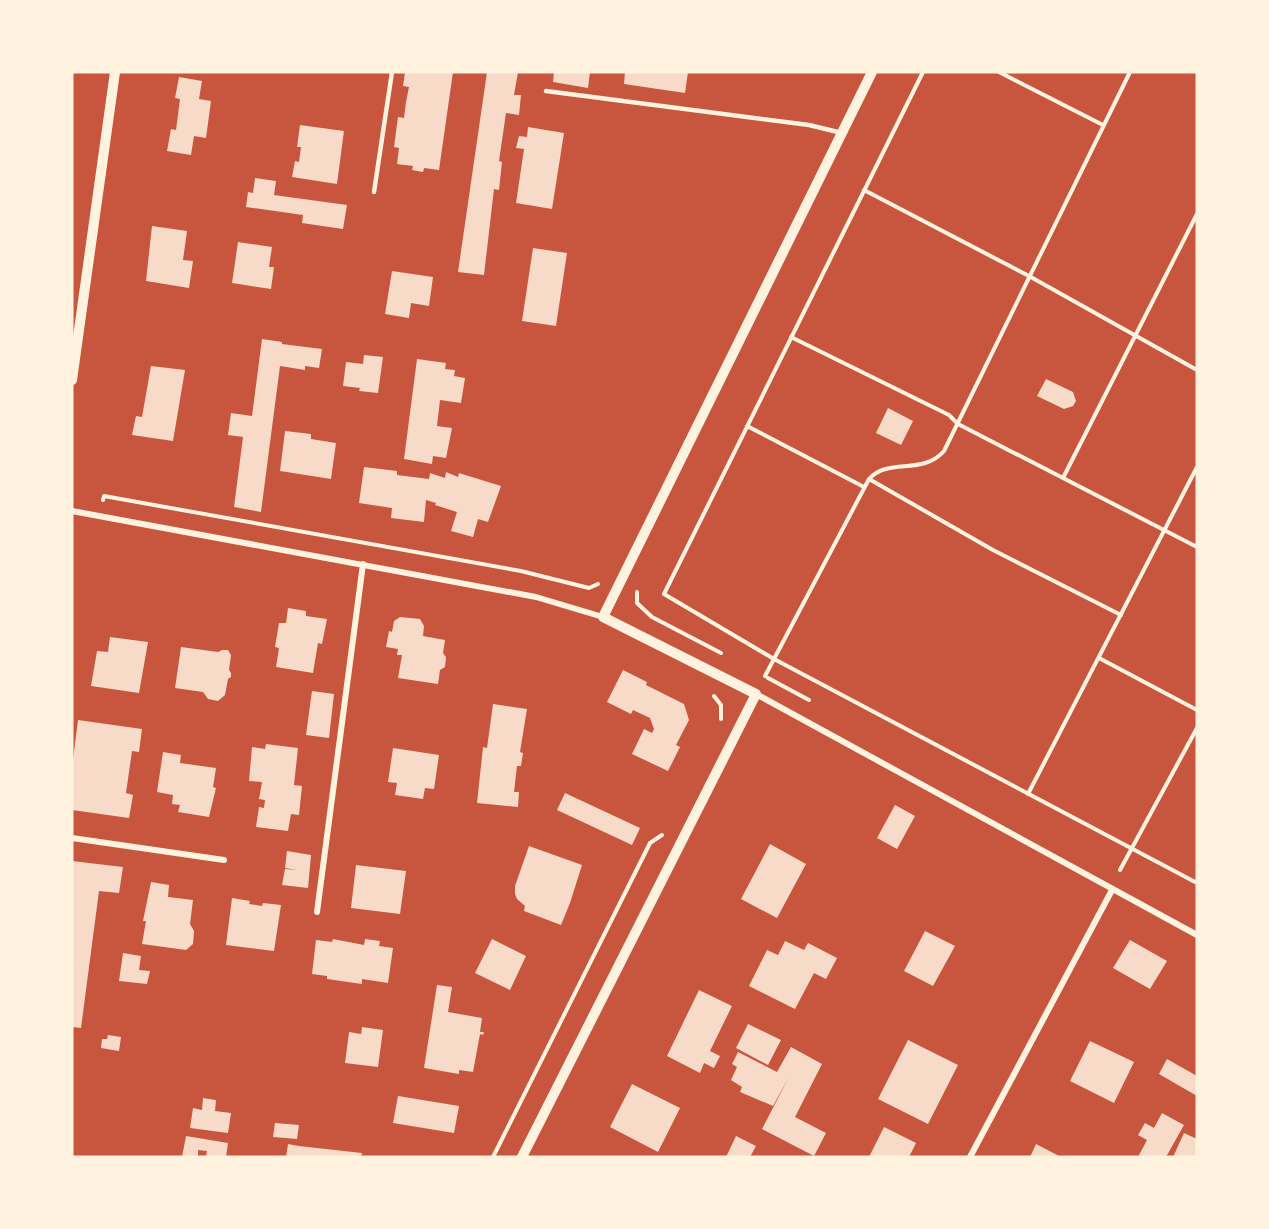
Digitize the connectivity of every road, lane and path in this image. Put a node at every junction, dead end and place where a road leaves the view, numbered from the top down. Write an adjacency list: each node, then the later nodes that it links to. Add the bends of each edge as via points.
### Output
1 (115, 72): 17 (street)
2 (392, 72): 11 (lane)
3 (872, 72): 9 (street)
4 (923, 72): 10 (path)
5 (999, 72): 8 (path)
6 (1130, 72): 8 (path)
7 (546, 91): 9 (lane, via 808,125)
8 (1103, 125): 13 (path)
9 (842, 133): 32 (street)
10 (864, 190): 13 (path); 14 (path)
11 (374, 192)
12 (1197, 214): 15 (path)
13 (1029, 276): 15 (path); 18 (path)
14 (791, 337): 18 (path, via 949,415); 19 (path)
15 (1136, 337): 16 (path); 21 (path)
16 (1197, 370)
17 (72, 380)
18 (958, 424): 21 (path); 22 (path, via 938,458 877,470)
19 (747, 426): 23 (path); 35 (path, via 664,594)
20 (1197, 467): 26 (path)
21 (1063, 478): 26 (path)
22 (869, 479): 23 (path); 31 (path, via 993,550)
23 (864, 487): 35 (path)
24 (103, 504): 29 (path, via 104,496 521,571 589,588)
25 (72, 511): 28 (street)
26 (1164, 530): 27 (path); 31 (path)
27 (1197, 547)
28 (363, 564): 32 (street, via 536,597); 50 (street)
29 (600, 582)
30 (640, 586): 33 (path, via 637,603 642,610)
31 (1121, 615): 34 (path)
32 (603, 617): 38 (street)
33 (711, 647)
34 (1099, 658): 39 (path); 42 (path)
35 (774, 659): 36 (path); 42 (path)
36 (765, 676)
37 (711, 693): 40 (path, via 721,705)
38 (756, 694): 49 (street); 53 (street)
39 (1197, 710)
40 (720, 724)
41 (1197, 728): 45 (path)
42 (1028, 794): 45 (path)
43 (666, 826): 52 (path, via 651,843)
44 (72, 838): 46 (street)
45 (1131, 849): 47 (path); 48 (path)
46 (224, 860)
47 (1120, 870)
48 (1197, 883)
49 (1112, 890): 51 (street); 54 (street)
50 (317, 912)
51 (1197, 935)
52 (493, 1157)
53 (522, 1157)
54 (970, 1157)

